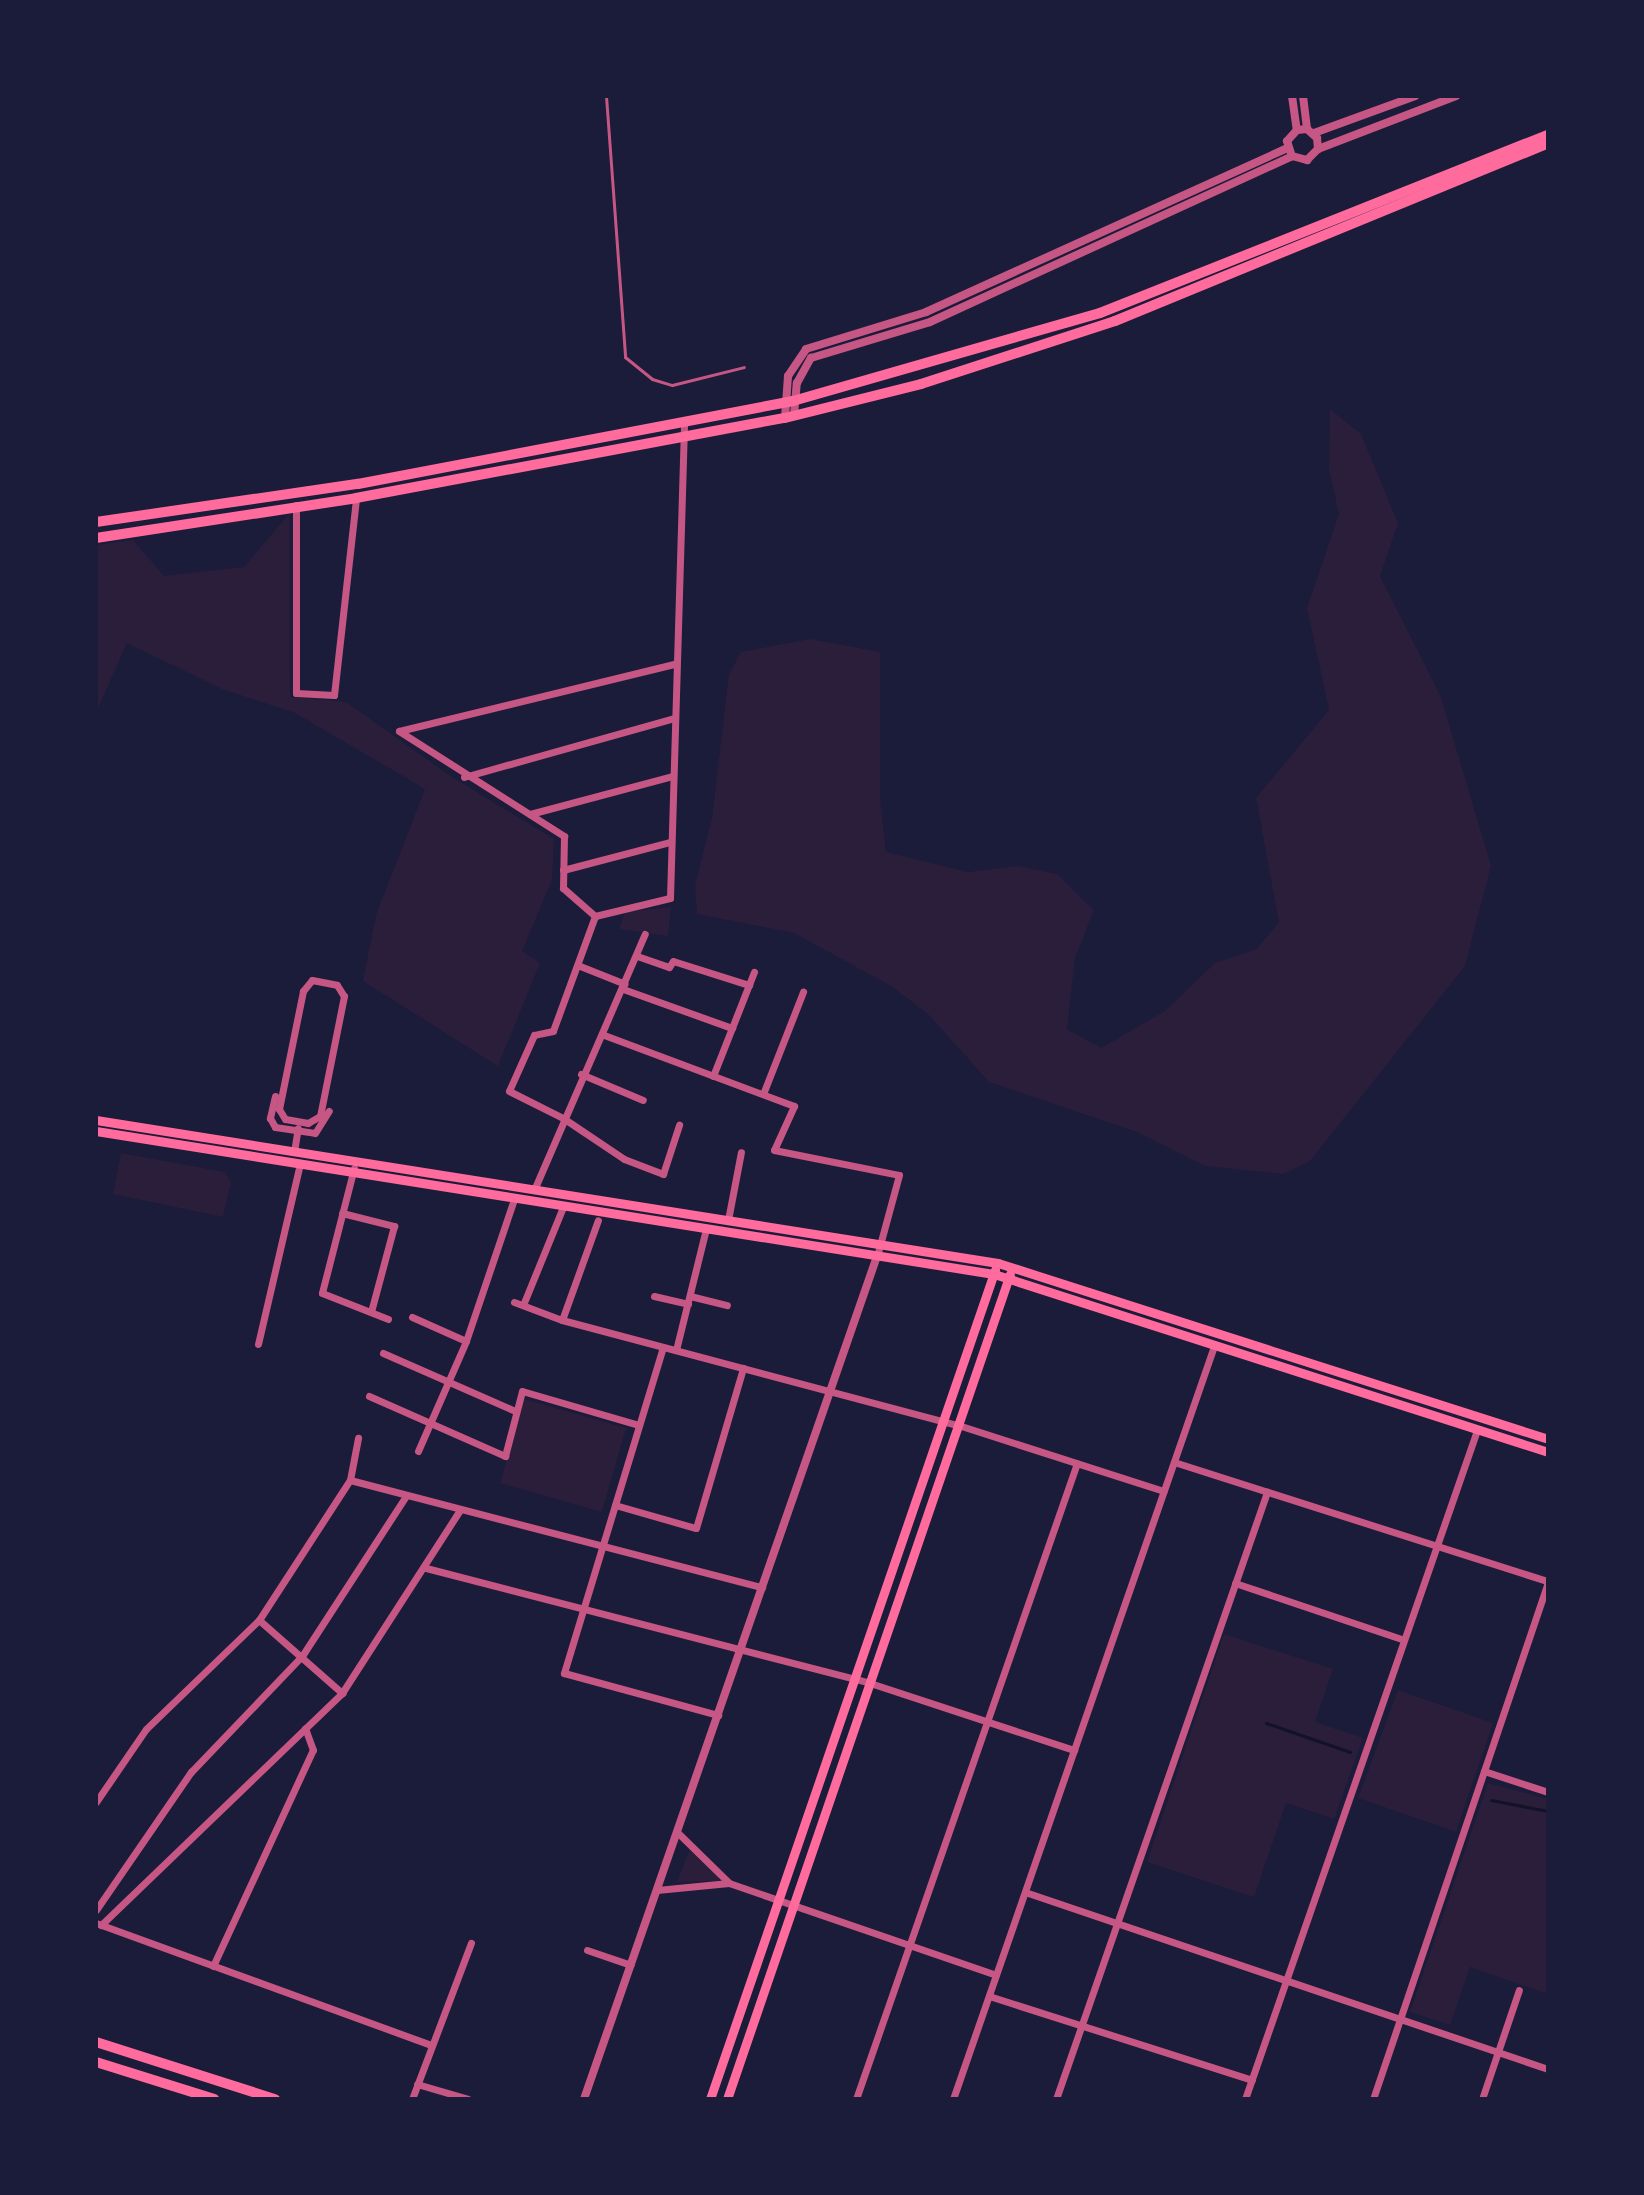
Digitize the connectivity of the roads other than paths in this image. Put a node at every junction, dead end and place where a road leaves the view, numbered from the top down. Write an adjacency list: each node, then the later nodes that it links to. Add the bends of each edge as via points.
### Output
1 (606, 96): 16 (lane, via 625,357 652,379 672,385)
2 (1292, 96): 6 (street)
3 (1303, 96): 7 (street)
4 (1415, 96): 7 (street)
5 (1456, 96): 10 (street)
6 (1297, 130): 7 (street); 11 (street)
7 (1311, 131): 10 (street)
8 (1548, 135): 14 (main road)
9 (1548, 143): 15 (main road)
10 (1318, 149): 11 (street, via 1307,160)
11 (1289, 152): 12 (street); 13 (street)
12 (1159, 207): 13 (street); 17 (street, via 926,312 806,349 792,366)
13 (1162, 217): 17 (street, via 930,322 811,358)
14 (1141, 297): 15 (main road); 17 (main road)
15 (1145, 309): 18 (main road, via 921,384)
16 (744, 367)
17 (788, 402): 18 (street); 19 (main road)
18 (790, 416): 19 (main road)
19 (685, 430): 20 (main road); 22 (main road); 24 (street)
20 (356, 498): 21 (main road); 21 (street, via 334,695 296,693)
21 (296, 505): 23 (main road)
22 (96, 522)
23 (96, 538)
24 (674, 664): 25 (street); 27 (street, via 399,731)
25 (674, 718): 26 (street); 27 (street)
26 (673, 776): 28 (street); 29 (street)
27 (464, 777): 28 (street)
28 (530, 814): 30 (street, via 564,836)
29 (670, 842): 30 (street); 31 (street, via 670,898)
30 (563, 870): 31 (street, via 563,888)
31 (595, 916): 34 (street)
32 (645, 934): 33 (street)
33 (637, 956): 36 (street, via 669,967 673,961); 37 (street)
34 (580, 966): 37 (street); 47 (street, via 553,1031 534,1035 509,1091)
35 (754, 972): 36 (street)
36 (749, 985): 39 (street)
37 (624, 986): 39 (street); 40 (street)
38 (803, 992): 43 (street)
39 (732, 1028): 42 (street)
40 (604, 1035): 41 (street); 42 (street)
41 (581, 1074): 45 (street); 47 (street)
42 (713, 1076): 43 (street)
43 (763, 1094): 65 (street, via 794,1106 774,1150 899,1175)
44 (275, 1096): 52 (street, via 271,1122)
45 (643, 1100)
46 (329, 1111): 52 (street, via 321,1131)
47 (563, 1118): 50 (street, via 624,1159 663,1174); 58 (street)
48 (96, 1120): 53 (main road)
49 (297, 1121): 49 (street, via 316,1123 320,1116 344,996 337,985 312,980 303,991 279,1109 279,1115); 52 (street)
50 (679, 1125)
51 (96, 1131): 56 (main road)
52 (296, 1132): 53 (street)
53 (293, 1152): 55 (main road)
54 (741, 1152): 63 (street)
55 (355, 1161): 57 (street); 58 (main road)
56 (300, 1164): 57 (main road); 83 (street)
57 (353, 1173): 59 (main road); 61 (street)
58 (534, 1190): 63 (main road)
59 (514, 1199): 60 (main road); 82 (street)
60 (563, 1207): 64 (main road); 75 (street)
61 (342, 1213): 77 (street, via 322,1293); 77 (street, via 394,1226)
62 (598, 1220): 81 (street)
63 (728, 1220): 65 (main road)
64 (706, 1229): 66 (main road); 72 (street)
65 (880, 1245): 66 (street); 67 (main road)
66 (877, 1256): 69 (main road); 90 (street)
67 (998, 1263): 68 (main road); 69 (main road)
68 (1012, 1266): 70 (main road); 74 (main road)
69 (994, 1274): 70 (main road); 93 (main road)
70 (1009, 1278): 78 (main road); 95 (main road)
71 (654, 1296): 72 (street)
72 (689, 1300): 76 (street); 86 (street)
73 (514, 1302): 75 (street)
74 (1128, 1304): 78 (main road); 99 (main road)
75 (523, 1305): 81 (street)
76 (727, 1305)
77 (371, 1312): 80 (street)
78 (1124, 1316): 84 (main road)
79 (412, 1317): 82 (street)
80 (388, 1319)
81 (562, 1320): 85 (street)
82 (466, 1341): 89 (street)
83 (258, 1344)
84 (1214, 1346): 97 (main road); 102 (street)
85 (663, 1347): 86 (street); 94 (street)
86 (676, 1350): 88 (street)
87 (383, 1353): 89 (street)
88 (743, 1368): 90 (street); 108 (street, via 696,1528)
89 (447, 1384): 92 (street); 96 (street)
90 (830, 1391): 93 (street); 115 (street)
91 (369, 1396): 96 (street)
92 (515, 1411): 94 (street, via 522,1391); 96 (street, via 505,1456)
93 (944, 1421): 95 (street); 121 (main road)
94 (639, 1425): 108 (street)
95 (958, 1425): 103 (street); 122 (main road)
96 (428, 1426): 100 (street)
97 (1477, 1430): 101 (main road); 111 (street)
98 (358, 1438): 104 (street)
99 (1548, 1439)
100 (418, 1451)
101 (1548, 1452)
102 (1174, 1462): 105 (street); 106 (street)
103 (1077, 1463): 105 (street); 125 (street)
104 (350, 1480): 107 (street); 117 (street)
105 (1164, 1491): 127 (street)
106 (1267, 1492): 111 (street); 114 (street)
107 (406, 1496): 109 (street); 120 (street)
108 (615, 1505): 110 (street)
109 (460, 1510): 110 (street); 112 (street)
110 (602, 1546): 115 (street); 116 (street)
111 (1437, 1546): 113 (street); 118 (street)
112 (426, 1568): 116 (street); 123 (street)
113 (1548, 1581): 128 (street)
114 (1235, 1583): 118 (street); 138 (street)
115 (762, 1587): 119 (street)
116 (584, 1608): 119 (street); 124 (street, via 564,1673)
117 (259, 1620): 120 (street); 130 (street, via 146,1729)
118 (1404, 1640): 146 (street)
119 (740, 1649): 121 (street); 124 (street)
120 (302, 1656): 123 (street); 137 (street, via 191,1772)
121 (853, 1679): 122 (street); 135 (main road)
122 (870, 1683): 125 (street); 136 (main road)
123 (342, 1693): 126 (street)
124 (718, 1715): 131 (street)
125 (987, 1721): 127 (street); 141 (street)
126 (305, 1728): 139 (street); 144 (street, via 313,1750)
127 (1074, 1750): 134 (street)
128 (1484, 1771): 129 (street); 149 (street)
129 (1548, 1792)
130 (96, 1802)
131 (677, 1832): 132 (street); 133 (street)
132 (729, 1883): 133 (street); 135 (street)
133 (657, 1890): 143 (street)
134 (1025, 1892): 138 (street); 145 (street)
135 (777, 1898): 136 (street); 163 (main road)
136 (794, 1903): 141 (street); 164 (main road)
137 (96, 1910)
138 (1117, 1923): 146 (street); 150 (street)
139 (98, 1924): 144 (street)
140 (471, 1943): 152 (street)
141 (909, 1944): 145 (street); 165 (street)
142 (587, 1950): 143 (street)
143 (631, 1965): 162 (street)
144 (213, 1966): 152 (street)
145 (996, 1975): 148 (street)
146 (1286, 1980): 149 (street); 156 (street)
147 (1519, 1990): 153 (street)
148 (989, 1996): 150 (street); 166 (street)
149 (1400, 2019): 153 (street); 169 (street)
150 (1082, 2026): 156 (street); 167 (street)
151 (96, 2042): 159 (main road)
152 (432, 2045): 157 (street)
153 (1498, 2052): 155 (street); 170 (street)
154 (96, 2062): 158 (main road)
155 (1548, 2069)
156 (1252, 2080): 168 (street)
157 (417, 2084): 160 (street); 161 (street)
158 (214, 2099)
159 (275, 2099)
160 (412, 2099)
161 (468, 2099)
162 (584, 2099)
163 (710, 2099)
164 (727, 2099)
165 (856, 2099)
166 (953, 2099)
167 (1056, 2099)
168 (1245, 2099)
169 (1373, 2099)
170 (1482, 2099)

